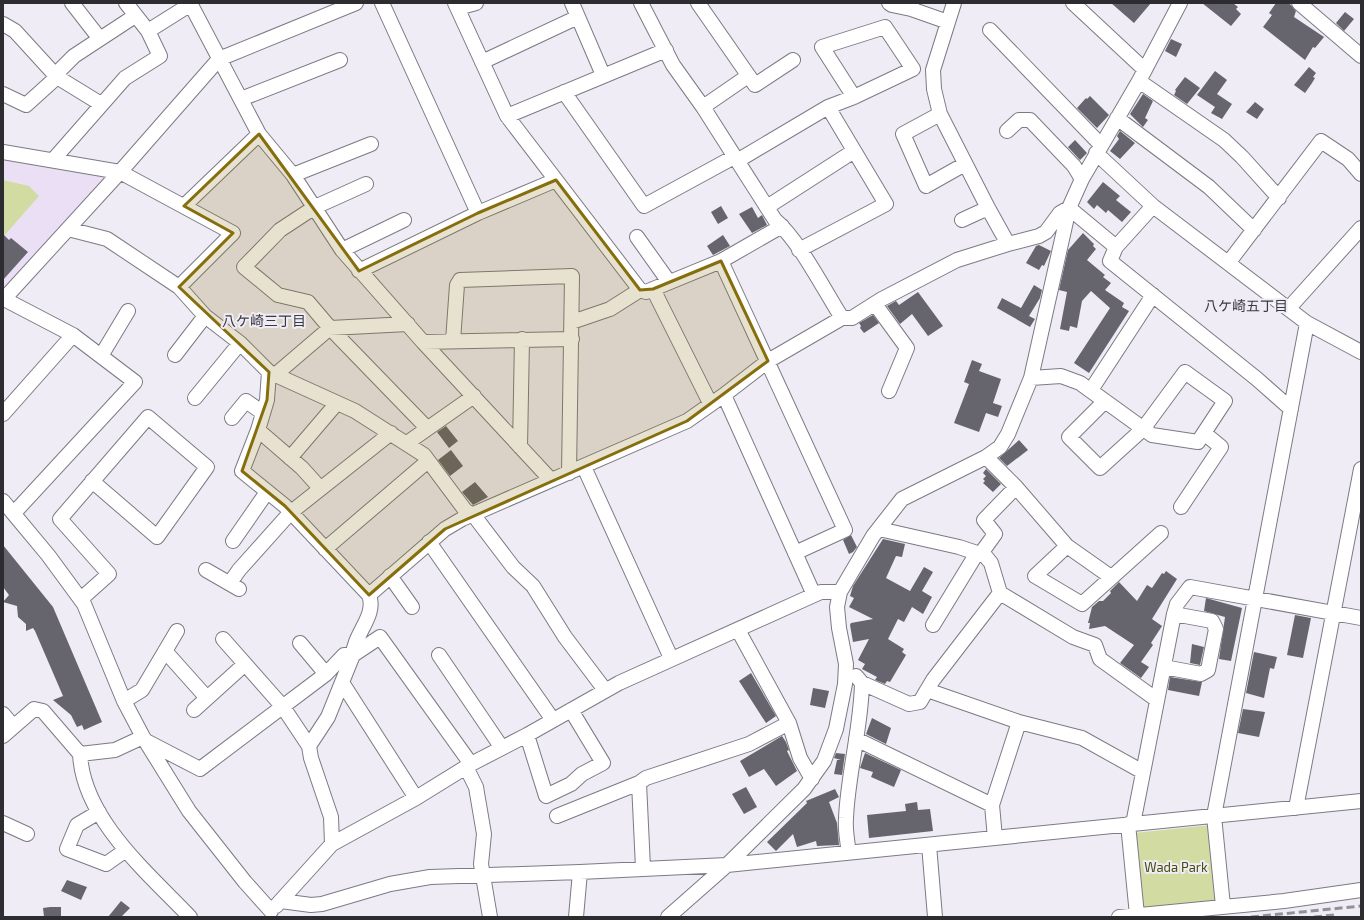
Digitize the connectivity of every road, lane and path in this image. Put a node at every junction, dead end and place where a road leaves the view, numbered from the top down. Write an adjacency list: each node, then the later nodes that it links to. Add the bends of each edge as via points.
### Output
1 (72, 3): 22 (street)
2 (126, 3): 16 (street)
3 (356, 3): 25 (street)
4 (382, 3): 65 (street)
5 (476, 3): 15 (street)
6 (572, 3): 17 (street)
7 (641, 3): 23 (street)
8 (698, 3): 30 (street)
9 (889, 3): 18 (street)
10 (954, 3): 18 (street)
11 (1072, 3): 31 (street)
12 (1180, 3): 31 (street)
13 (1299, 3): 24 (street)
14 (191, 4): 21 (street); 25 (street)
15 (456, 6): 28 (street)
16 (135, 16): 21 (street); 22 (street)
17 (578, 17): 28 (street); 29 (street)
18 (948, 22): 40 (street, via 933,70)
19 (3, 24): 32 (street, via 15,31)
20 (990, 30): 46 (street)
21 (148, 31): 37 (street, via 160,56 125,78)
22 (100, 39): 32 (street, via 74,56 60,70)
23 (666, 50): 29 (street); 39 (street, via 673,65)
24 (1361, 56)
25 (219, 59): 36 (street); 52 (street)
26 (340, 60): 36 (street)
27 (793, 60): 30 (street, via 755,85)
28 (482, 62): 41 (street)
29 (603, 75): 33 (street)
30 (748, 76): 39 (street)
31 (1142, 76): 42 (street); 58 (street, via 1224,140)
32 (57, 77): 34 (street, via 26,105); 37 (street)
33 (564, 92): 41 (street); 49 (street, via 644,206)
34 (3, 94)
35 (854, 97): 35 (street, via 913,69 885,27 822,48); 38 (street)
36 (241, 99): 44 (street)
37 (101, 104): 50 (street)
38 (828, 106): 47 (street); 49 (street)
39 (703, 107): 49 (street)
40 (940, 114): 51 (street); 51 (street, via 903,134 926,186)
41 (507, 116): 56 (street)
42 (1117, 118): 46 (street); 70 (street, via 1209,187)
43 (1007, 132): 55 (street, via 1019,120 1030,120 1074,166)
44 (259, 134): 54 (street); 59 (street)
45 (371, 144): 54 (street)
46 (1099, 149): 55 (street); 60 (street)
47 (854, 151): 62 (street); 76 (street, via 886,204)
48 (3, 152): 50 (street)
49 (735, 159): 62 (street)
50 (53, 160): 52 (street)
51 (965, 164): 63 (street)
52 (120, 172): 59 (street); 69 (street)
53 (1361, 174): 58 (street, via 1348,158 1321,140)
54 (293, 175): 61 (street)
55 (1082, 179): 64 (street)
56 (556, 180): 65 (street); 82 (street)
57 (366, 184): 61 (street)
58 (1279, 198): 70 (street)
59 (184, 206): 81 (street, via 233,233)
60 (1153, 206): 74 (street); 78 (street)
61 (315, 207): 75 (street); 93 (street, via 280,230 244,267 278,295 308,302)
62 (767, 207): 68 (street)
63 (988, 208): 67 (street); 73 (street)
64 (1069, 208): 73 (street, via 1060,213 1042,234); 74 (street); 105 (street)
65 (478, 213): 79 (street)
66 (404, 220): 75 (street)
67 (962, 220)
68 (782, 226): 76 (street); 77 (street)
69 (68, 229): 81 (street, via 107,239); 84 (street)
70 (1254, 230): 78 (street)
71 (1360, 232): 86 (street)
72 (637, 237): 80 (street)
73 (1008, 244): 85 (street, via 957,260)
74 (1116, 247): 83 (street, via 1110,261)
75 (342, 250): 79 (street)
76 (799, 250): 89 (street)
77 (721, 261): 80 (street); 103 (street)
78 (1229, 262): 86 (street)
79 (359, 271): 91 (street)
80 (669, 282): 82 (street)
81 (179, 287): 88 (street)
82 (647, 290): 90 (street, via 610,309); 113 (street)
83 (1153, 295): 106 (street); 114 (street)
84 (3, 299): 94 (street)
85 (875, 304): 89 (street, via 852,318); 107 (street, via 907,348)
86 (1289, 308): 92 (street)
87 (128, 311): 102 (street)
88 (205, 316): 99 (street); 101 (street)
89 (842, 318): 103 (street)
90 (572, 322): 96 (street); 97 (street, via 572,276 460,280 457,285)
91 (408, 324): 93 (street); 98 (street)
92 (1307, 324): 100 (street); 114 (street)
93 (330, 328): 104 (street); 118 (street)
94 (73, 335): 102 (street); 116 (street)
95 (522, 339): 96 (street); 97 (street); 124 (street)
96 (572, 339): 130 (street)
97 (453, 341): 98 (street)
98 (423, 342): 109 (street)
99 (240, 343): 104 (street); 110 (street)
100 (1361, 352)
101 (175, 355)
102 (101, 356): 138 (street, via 135,382)
103 (768, 361): 108 (street); 147 (street, via 845,530)
104 (272, 374): 112 (street); 115 (street)
105 (1031, 378): 106 (street, via 1061,376); 125 (street, via 1008,434 1000,447)
106 (1091, 390): 111 (street)
107 (889, 391)
108 (724, 395): 113 (street); 147 (street)
109 (474, 396): 118 (street); 124 (street)
110 (195, 398)
111 (1105, 401): 119 (street); 119 (street, via 1069,437 1100,468)
112 (337, 403): 121 (street); 126 (street)
113 (710, 403): 128 (street, via 687,421)
114 (1291, 409): 156 (street)
115 (263, 413): 117 (street, via 246,400); 120 (street)
116 (3, 414)
117 (232, 418)
118 (427, 428): 123 (street)
119 (1143, 428): 122 (street, via 1152,435 1198,442); 122 (street, via 1185,372 1225,401)
120 (258, 430): 126 (street); 135 (street, via 242,471)
121 (391, 433): 123 (street); 134 (street)
122 (1204, 433): 137 (street, via 1220,447)
123 (407, 443): 127 (street)
124 (520, 447): 131 (street)
125 (986, 457): 133 (street); 141 (street, via 902,500)
126 (290, 458): 134 (street)
127 (428, 461): 140 (street, via 465,510); 146 (street)
128 (584, 467): 130 (street); 170 (street)
129 (1361, 469): 159 (street)
130 (569, 473): 131 (street)
131 (551, 480): 140 (street)
132 (92, 482): 132 (street, via 148,417 207,467 157,537); 157 (street, via 60,519 109,574)
133 (1016, 487): 145 (street); 148 (street, via 984,520 995,534)
134 (320, 488): 139 (street)
135 (267, 492): 139 (street); 143 (street)
136 (3, 500): 138 (street)
137 (1181, 507)
138 (14, 513): 157 (street)
139 (290, 513): 146 (street); 149 (street, via 239,570 235,586)
140 (472, 515): 144 (street, via 445,528); 177 (street, via 513,568 533,586 565,637)
141 (879, 528): 148 (street); 152 (street)
142 (1161, 533): 151 (street)
143 (233, 541)
144 (430, 542): 150 (street); 186 (street)
145 (1067, 546): 151 (street); 151 (street, via 1035,576 1082,604)
146 (325, 549): 154 (street)
147 (795, 553): 155 (street)
148 (979, 553): 153 (street, via 991,563); 162 (street)
149 (206, 570)
150 (390, 576): 154 (street); 158 (street)
151 (1111, 577)
152 (840, 592): 155 (street, via 821,592); 172 (street, via 839,628)
153 (1000, 593): 178 (street); 180 (street, via 1073,637 1096,645 1100,659)
154 (369, 595): 168 (street, via 369,614 353,645)
155 (814, 595): 163 (street)
156 (1255, 598): 159 (street); 160 (street, via 1190,587 1177,604); 207 (street)
157 (80, 599): 181 (street)
158 (412, 607)
159 (1333, 612): 161 (street); 204 (street)
160 (1174, 614): 173 (street); 173 (street, via 1212,621 1216,629 1208,670 1201,674)
161 (1361, 618)
162 (933, 625)
163 (738, 630): 170 (street); 188 (street)
164 (177, 631): 167 (street)
165 (223, 639): 171 (street)
166 (300, 643): 174 (street)
167 (165, 651): 179 (street); 181 (street, via 142,690)
168 (353, 655): 174 (street, via 344,655); 176 (street); 197 (street, via 380,637)
169 (439, 655): 195 (street)
170 (671, 658): 177 (street)
171 (245, 664): 179 (street); 182 (street)
172 (846, 664): 175 (street); 199 (street, via 845,684 836,729 824,761)
173 (1164, 667): 180 (street)
174 (326, 674): 182 (street)
175 (862, 683): 178 (street, via 909,704 920,702); 193 (street)
176 (342, 684): 194 (street, via 328,717); 201 (street)
177 (605, 690): 184 (street)
178 (928, 690): 187 (street)
179 (207, 698): 183 (street)
180 (1157, 700): 198 (street)
181 (124, 701): 192 (street)
182 (283, 707): 192 (street, via 200,769); 194 (street)
183 (194, 710)
184 (571, 710): 186 (street); 190 (street, via 603,763 582,774 571,784 546,796)
185 (3, 714): 189 (street)
186 (553, 720): 190 (street)
187 (1019, 722): 198 (street, via 1082,738); 203 (street)
188 (789, 723): 199 (street, via 800,758); 200 (street, via 749,744 646,778)
189 (13, 726): 191 (street); 196 (street, via 34,709 43,711)
190 (527, 735): 195 (street)
191 (3, 736)
192 (146, 739): 196 (street, via 115,750); 223 (street, via 189,811)
193 (856, 739): 203 (street); 215 (street, via 846,820)
194 (310, 746): 212 (street, via 311,758 331,817)
195 (502, 748): 197 (street)
196 (80, 754): 205 (street, via 81,772)
197 (469, 765): 201 (street); 219 (street, via 476,787 484,834 481,864)
198 (1143, 772): 209 (street)
199 (812, 779): 216 (street)
200 (639, 783): 206 (street); 217 (street)
201 (416, 798): 212 (street)
202 (1361, 801): 204 (street)
203 (992, 805): 211 (street)
204 (1296, 808): 207 (street)
205 (99, 812): 214 (street); 214 (street, via 77,826 67,849 106,864)
206 (557, 816)
207 (1214, 816): 209 (street); 222 (street)
208 (3, 823): 210 (street)
209 (1131, 824): 211 (street); 224 (street)
210 (27, 834)
211 (995, 838): 213 (street)
212 (332, 844): 221 (street)
213 (929, 845): 215 (street); 229 (street)
214 (126, 850): 225 (street)
215 (849, 852): 216 (street)
216 (727, 864): 217 (street); 228 (street)
217 (643, 868): 218 (street)
218 (580, 872): 219 (street); 227 (street)
219 (484, 875): 221 (street, via 430,876 390,884 322,904); 226 (street)
220 (1361, 890): 222 (street, via 1284,901)
221 (281, 901): 223 (street)
222 (1223, 906): 224 (street)
223 (269, 914)
224 (1137, 915): 230 (street)
225 (190, 917)
226 (490, 917)
227 (576, 917)
228 (668, 917)
229 (935, 917)
230 (1119, 917)

